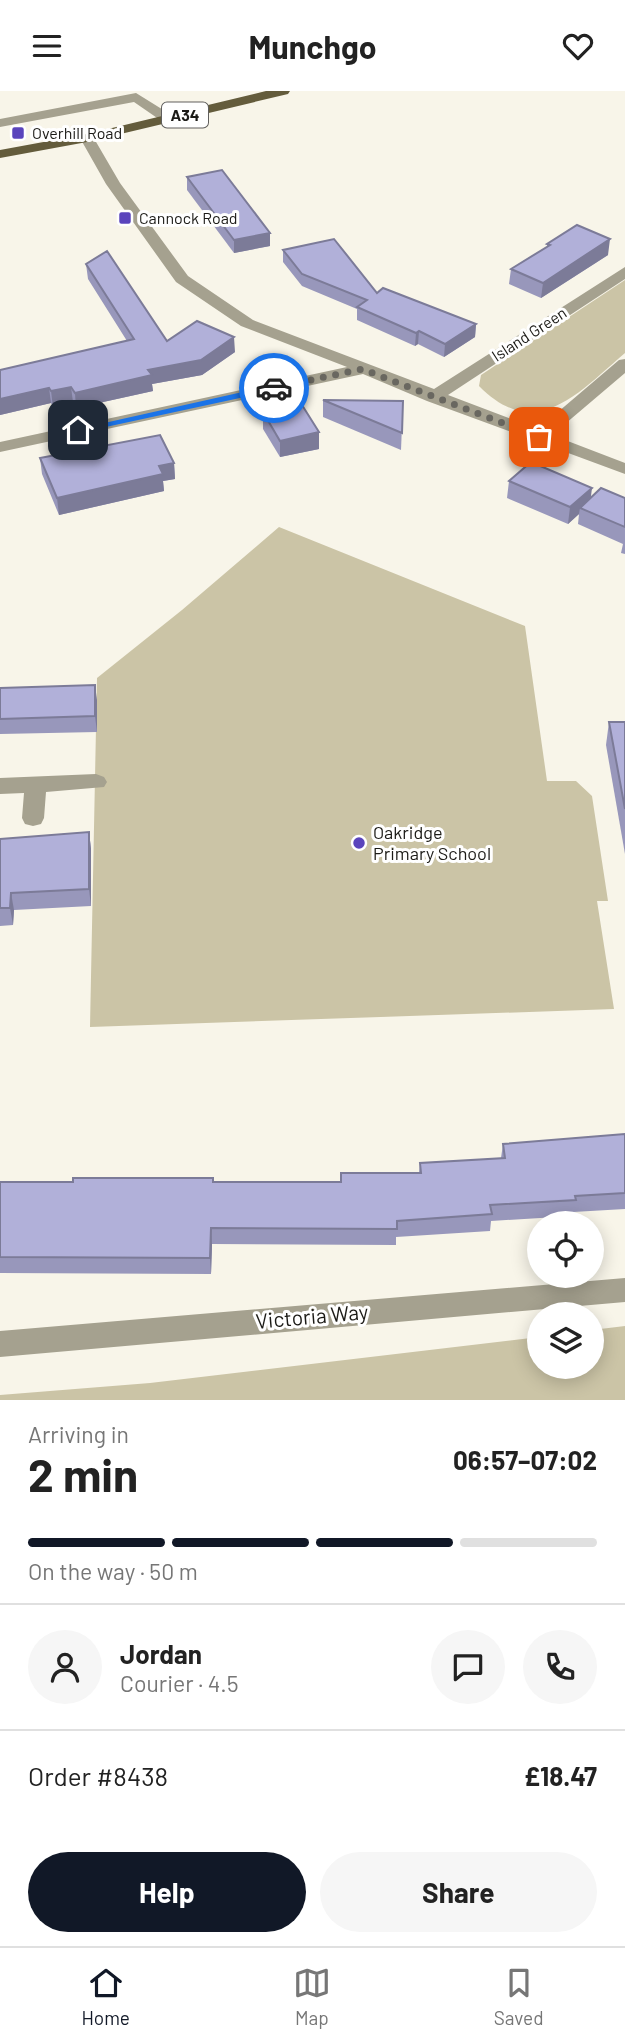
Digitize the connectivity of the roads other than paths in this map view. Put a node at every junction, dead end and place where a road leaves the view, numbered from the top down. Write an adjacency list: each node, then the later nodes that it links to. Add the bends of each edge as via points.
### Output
1 (283, 91): 2 (main road, A34)
2 (168, 119): 3 (street, via 135,97); 4 (main road, A34)
3 (0, 123)
4 (87, 138): 5 (main road, A34); 8 (street, via 113,184 182,279 247,323)
5 (0, 154)
6 (625, 272): 9 (street, Island Green)
7 (625, 364): 10 (street)
8 (362, 369): 9 (street); 11 (street)
9 (433, 397): 10 (street)
10 (539, 437): 12 (street)
11 (0, 447)
12 (625, 469)
13 (96, 782): 14 (street)
14 (36, 784): 15 (street); 16 (street)
15 (0, 786)
16 (33, 818)
17 (625, 1290): 18 (street, Victoria Way)
18 (0, 1344)

